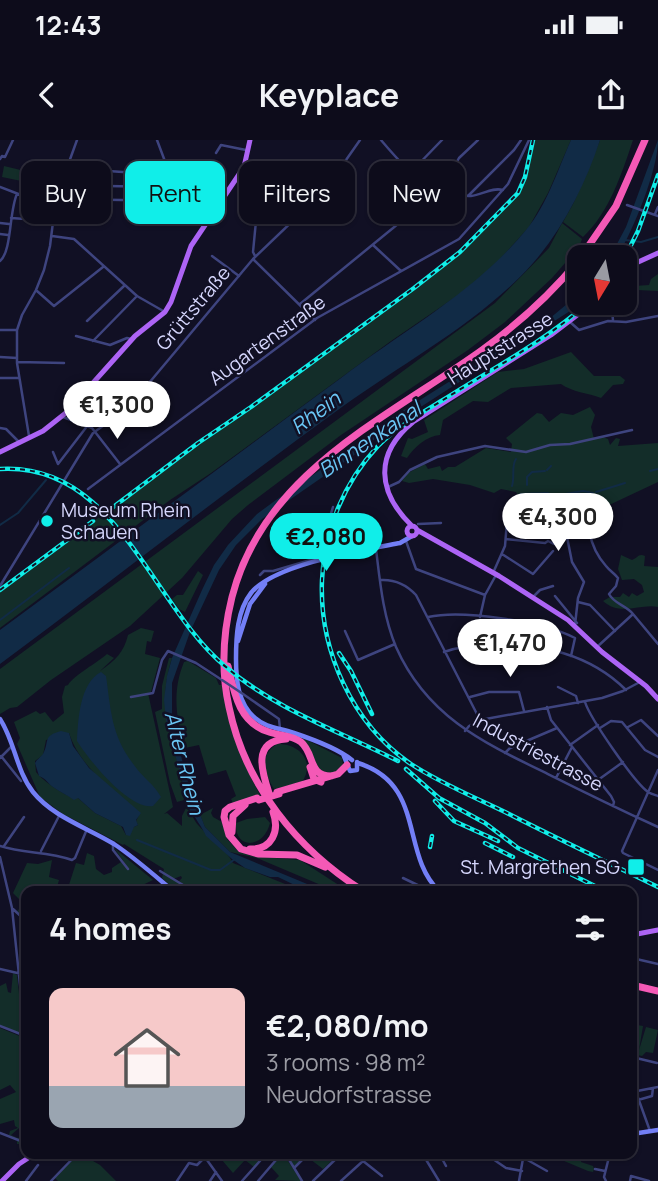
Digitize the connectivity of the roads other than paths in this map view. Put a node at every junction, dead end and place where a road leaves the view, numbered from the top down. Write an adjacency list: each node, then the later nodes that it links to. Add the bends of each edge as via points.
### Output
1 (13, 140): 14 (street)
2 (77, 140): 15 (street)
3 (157, 140): 16 (street)
4 (250, 140): 12 (main road)
5 (359, 140): 47 (street, via 325,190)
6 (442, 140): 19 (street)
7 (478, 140): 20 (street)
8 (521, 140): 28 (street)
9 (529, 140): 23 (street, Augartenstraße)
10 (646, 140): 44 (highway, via 619,208)
11 (384, 141): 18 (street)
12 (249, 150): 13 (street, via 221,145); 17 (main road)
13 (216, 153)
14 (0, 159)
15 (69, 161)
16 (165, 161)
17 (246, 161)
18 (400, 161)
19 (422, 161)
20 (457, 161)
21 (239, 175): 26 (main road)
22 (0, 187): 24 (street)
23 (503, 190): 28 (street); 51 (street, Augartenstraße, via 459,239)
24 (17, 194): 25 (street); 32 (street)
25 (21, 194)
26 (225, 194)
27 (465, 194): 28 (street)
28 (468, 195)
29 (628, 206): 31 (street)
30 (658, 207): 31 (street)
31 (657, 215)
32 (11, 218): 33 (street); 39 (street)
33 (21, 218)
34 (0, 223): 39 (street)
35 (53, 224): 42 (street)
36 (205, 224): 59 (main road, via 187,253)
37 (256, 224): 47 (street, Grüttstraße)
38 (398, 224): 43 (street)
39 (9, 225): 41 (street)
40 (0, 234): 41 (street)
41 (8, 235): 48 (street, via 6,255)
42 (52, 236): 50 (street, via 74,239); 56 (street)
43 (373, 245): 51 (street); 58 (street)
44 (592, 245)
45 (658, 253): 49 (main road)
46 (212, 256): 53 (street)
47 (254, 258): 53 (street, Grüttstraße); 58 (street)
48 (0, 261)
49 (637, 263)
50 (103, 267): 55 (street); 56 (street, via 54,306)
51 (401, 271): 63 (street, Augartenstraße)
52 (567, 274): 159 (highway, via 511,328 352,437 296,484 249,550 226,623 226,691 248,765)
53 (239, 276): 81 (street, Grüttstraße, via 128,408)
54 (567, 279): 123 (highway, via 513,331 310,475 278,511 256,545 240,583 230,627)
55 (124, 286): 57 (street); 64 (street)
56 (36, 290): 68 (street)
57 (137, 296): 59 (street); 71 (street)
58 (300, 304): 63 (street)
59 (165, 312): 70 (main road)
60 (578, 315): 66 (main road, Hauptstrasse)
61 (612, 315): 65 (street)
62 (658, 316): 65 (street)
63 (315, 320): 86 (street, Augartenstraße)
64 (87, 321)
65 (613, 321): 66 (street, via 585,330)
66 (570, 322): 87 (main road, Hauptstrasse, via 406,428 387,455)
67 (0, 330): 68 (street)
68 (17, 330): 73 (street)
69 (76, 337): 71 (street)
70 (132, 339): 71 (street, via 110,345); 77 (main road)
71 (93, 341)
72 (0, 357): 73 (street)
73 (17, 360): 74 (street); 76 (street)
74 (64, 363)
75 (0, 378): 76 (street)
76 (19, 378): 82 (street)
77 (62, 416): 78 (street); 82 (main road)
78 (88, 425): 81 (street); 85 (street, via 58,464)
79 (0, 428): 83 (street)
80 (632, 429): 87 (street, via 526,452 485,446 430,459)
81 (94, 431): 86 (street); 105 (street)
82 (30, 438): 83 (main road)
83 (20, 443): 84 (main road)
84 (0, 452)
85 (53, 452)
86 (120, 464): 88 (street, Augartenstraße)
87 (387, 488): 95 (main road)
88 (88, 489)
89 (594, 495): 112 (street, via 587,517 592,543 618,578 610,597)
90 (333, 507): 103 (street, via 317,558 261,572)
91 (557, 519): 92 (street)
92 (546, 520): 93 (street); 97 (street, via 540,501 522,507 509,520)
93 (535, 521)
94 (441, 523): 95 (street)
95 (412, 531): 99 (main road); 102 (main road); 108 (street, via 417,569)
96 (569, 533): 111 (street, via 570,556 584,584)
97 (506, 539): 98 (street); 101 (street)
98 (554, 544)
99 (376, 549): 103 (main road, via 302,565); 104 (street, Industriestrasse)
100 (553, 551): 101 (street, via 533,575)
101 (502, 554): 102 (street)
102 (494, 573): 108 (street); 110 (main road)
103 (265, 580): 139 (main road, via 250,604 236,649 236,676 245,706 260,723)
104 (379, 580): 114 (street, via 410,588); 118 (street, Industriestrasse)
105 (2, 581): 106 (street)
106 (0, 586)
107 (553, 586): 110 (street)
108 (485, 595): 113 (street)
109 (555, 596): 115 (street)
110 (533, 597): 115 (main road)
111 (578, 602): 115 (street); 117 (street, via 590,605)
112 (633, 614): 117 (street); 119 (street)
113 (480, 617): 114 (street); 122 (street, via 560,631 575,638)
114 (428, 618): 121 (street)
115 (576, 624): 120 (main road)
116 (345, 631): 118 (street, via 358,660)
117 (615, 631): 120 (street)
118 (395, 644): 140 (street, Industriestrasse, via 428,696)
119 (658, 644)
120 (597, 647): 124 (main road)
121 (444, 652): 122 (street, via 464,646 529,645); 128 (street)
122 (571, 656): 126 (street)
123 (228, 666): 152 (highway, via 236,701 246,718 263,730 298,740 315,770); 159 (highway, via 240,734)
124 (640, 681): 126 (street); 129 (main road)
125 (558, 687): 131 (street, via 576,696)
126 (626, 690): 130 (street)
127 (131, 697): 139 (street, bridge, via 153,693 168,651 279,719)
128 (470, 698): 133 (street, via 489,692 519,692); 135 (street)
129 (658, 699)
130 (585, 702): 131 (street); 136 (street)
131 (578, 703): 132 (street)
132 (547, 707): 133 (street); 137 (street)
133 (524, 711): 135 (street)
134 (1, 720): 142 (main road)
135 (480, 720): 140 (street)
136 (599, 726): 138 (street, via 615,720); 143 (street); 147 (street)
137 (557, 728): 143 (street); 144 (street)
138 (628, 728): 141 (street, via 639,720); 146 (street, via 645,750)
139 (280, 729): 148 (main road, via 343,754)
140 (465, 731): 144 (street, Industriestrasse)
141 (658, 736)
142 (13, 746): 145 (street); 162 (main road, via 31,789)
143 (571, 746): 153 (street); 154 (street)
144 (505, 753): 153 (street, Industriestrasse)
145 (1, 757): 155 (street)
146 (658, 757)
147 (623, 762): 154 (street); 158 (street)
148 (349, 765): 149 (main road); 149 (main road, via 355,772); 152 (highway); 156 (highway)
149 (358, 766): 181 (main road, via 373,769 401,798)
150 (310, 769): 156 (highway); 157 (highway); 159 (highway, via 297,743 285,739 272,743 261,762)
151 (658, 770): 158 (street)
152 (331, 776): 156 (highway)
153 (556, 778): 161 (street, Industriestrasse)
154 (598, 780): 161 (street)
155 (21, 781)
156 (317, 783): 157 (highway); 159 (highway)
157 (300, 785): 159 (highway)
158 (648, 792): 160 (street); 164 (street)
159 (268, 796): 159 (highway, via 276,832 267,845 242,846 234,839 231,822 239,809); 175 (highway, via 299,839); 175 (highway, via 225,811 234,843 253,853 303,856); 179 (highway, via 317,850)
160 (658, 796)
161 (614, 806): 164 (street, Industriestrasse)
162 (60, 814): 166 (main road); 169 (street)
163 (24, 817): 168 (street)
164 (637, 817): 165 (street, Industriestrasse); 172 (street, via 622,852)
165 (658, 827)
166 (87, 829): 167 (main road); 169 (street, via 74,859)
167 (113, 844): 171 (street); 176 (main road)
168 (2, 846): 169 (street)
169 (41, 851)
170 (0, 857): 182 (street)
171 (128, 869)
172 (658, 870)
173 (160, 871): 177 (street)
174 (403, 878): 180 (street)
175 (350, 882): 178 (highway)
176 (167, 886)
177 (185, 886)
178 (356, 886)
179 (364, 886)
180 (424, 886)
181 (432, 886)
182 (12, 908): 183 (street); 189 (street)
183 (21, 916)
184 (658, 930): 185 (main road)
185 (637, 934)
186 (637, 959): 187 (street)
187 (658, 964)
188 (0, 969): 189 (street)
189 (19, 974): 192 (street)
190 (637, 984): 191 (highway)
191 (658, 989)
192 (21, 993)
193 (0, 1026): 194 (street)
194 (21, 1031)
195 (637, 1058): 196 (street)
196 (657, 1063)
197 (658, 1087): 198 (street)
198 (653, 1088): 199 (street); 200 (street, via 651,1097)
199 (637, 1091)
200 (638, 1100): 202 (street)
201 (658, 1130): 202 (main road)
202 (650, 1131): 204 (main road)
203 (0, 1133): 205 (street)
204 (637, 1133)
205 (21, 1141)
206 (27, 1159): 232 (main road)
207 (72, 1159): 234 (street)
208 (201, 1159): 235 (street, via 197,1165 189,1163)
209 (206, 1159): 230 (street)
210 (262, 1159): 238 (street)
211 (278, 1159): 239 (street)
212 (287, 1159): 225 (street)
213 (303, 1159): 225 (street)
214 (336, 1159): 241 (street)
215 (360, 1159): 222 (street)
216 (426, 1159): 243 (street)
217 (442, 1159): 224 (street)
218 (493, 1159): 227 (street)
219 (524, 1159): 227 (street)
220 (529, 1159): 228 (street)
221 (608, 1159): 229 (street)
222 (363, 1161): 231 (street); 242 (street)
223 (38, 1165): 233 (street)
224 (446, 1166)
225 (294, 1168): 240 (street)
226 (595, 1169): 229 (street)
227 (522, 1171): 244 (street)
228 (547, 1171)
229 (605, 1171): 245 (street)
230 (216, 1172): 236 (street); 237 (street)
231 (382, 1176)
232 (2, 1181)
233 (26, 1181)
234 (51, 1181)
235 (177, 1181)
236 (209, 1181)
237 (222, 1181)
238 (242, 1181)
239 (258, 1181)
240 (302, 1181)
241 (313, 1181)
242 (341, 1181)
243 (439, 1181)
244 (519, 1181)
245 (605, 1181)
246 (630, 1181): 247 (street, via 631,1176)
247 (649, 1181)

